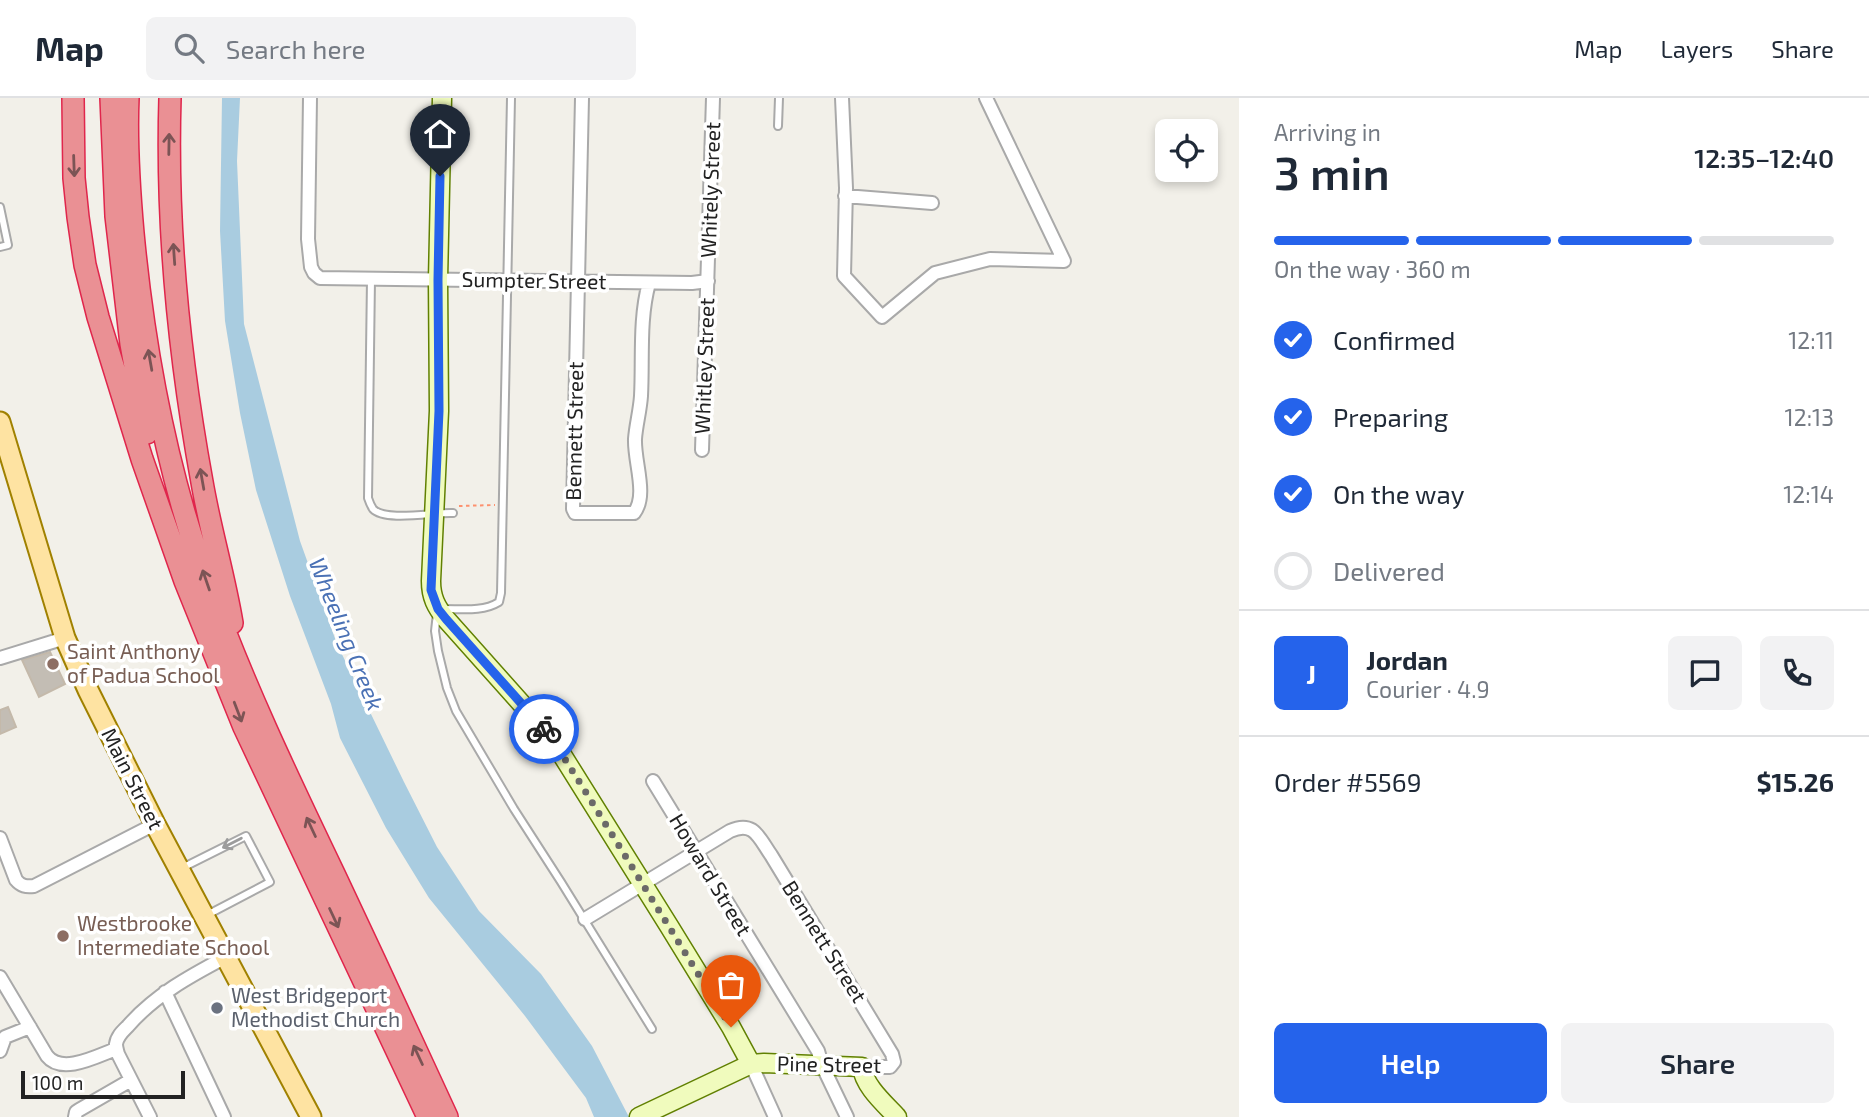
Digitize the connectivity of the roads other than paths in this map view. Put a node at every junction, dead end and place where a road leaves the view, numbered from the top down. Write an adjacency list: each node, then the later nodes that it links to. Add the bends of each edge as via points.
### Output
1 (73, 98): 28 (highway, one-way to 28, via 75,191 88,278)
2 (111, 98): 28 (highway, via 116,216 131,344 150,454)
3 (128, 98): 32 (highway, one-way to 3, via 191,536 154,383 135,258)
4 (170, 98): 32 (highway, one-way to 4, via 193,430 169,191)
5 (310, 98): 18 (street, Sumpter Street, via 310,262 320,278)
6 (442, 98): 19 (street)
7 (511, 98): 20 (lane)
8 (582, 98): 22 (street, Bennett Street)
9 (713, 98): 21 (street, Whitely Street)
10 (779, 98): 13 (lane)
11 (842, 98): 14 (street)
12 (986, 98): 14 (street, via 1064,261 990,259 935,273 882,317 844,276)
13 (778, 126)
14 (845, 196): 15 (street)
15 (932, 204)
16 (0, 207): 17 (lane, via 8,245)
17 (0, 247)
18 (371, 279): 19 (street, Sumpter Street); 26 (lane, via 368,498 382,514)
19 (438, 280): 20 (street, Sumpter Street); 26 (street)
20 (508, 281): 22 (street, Sumpter Street); 29 (lane, via 501,593 499,602 484,608)
21 (708, 281): 23 (street, Sumpter Street); 25 (street, Whitley Street)
22 (578, 282): 23 (street, Sumpter Street); 23 (street, Bennett Street, via 575,513 634,513 640,503 635,437)
23 (649, 283)
24 (1, 432): 30 (main road, Main Street)
25 (702, 450)
26 (434, 512): 27 (lane); 29 (street, via 431,590)
27 (453, 513)
28 (185, 581): 57 (highway, one-way to 57, via 244,727)
29 (438, 609): 38 (street, via 554,742); 40 (lane, via 438,651 453,705)
30 (65, 638): 31 (street); 34 (main road, Main Street)
31 (0, 658)
32 (239, 666): 58 (highway, one-way to 32)
33 (653, 781): 36 (street, Howard Street)
34 (155, 824): 35 (street, via 27,887 16,880); 37 (main road, Main Street)
35 (0, 838)
36 (695, 851): 38 (street, Bennett Street); 44 (street, Bennett Street, via 737,827 754,831); 50 (street, Howard Street, via 818,1051)
37 (180, 870): 39 (main road, Main Street); 39 (lane, one-way to 37, via 270,883 246,835)
38 (642, 884): 40 (street, Bennett Street); 49 (street)
39 (205, 916): 41 (main road, Main Street)
40 (584, 919): 46 (lane)
41 (226, 957): 43 (street); 56 (main road, Main Street)
42 (0, 977): 45 (street)
43 (165, 992): 47 (street, via 118,1037); 55 (street)
44 (871, 1018): 51 (street, Pine Street, via 894,1062 890,1067)
45 (30, 1027): 47 (street, via 57,1064); 48 (street, via 5,1037)
46 (652, 1029)
47 (116, 1049): 52 (street)
48 (0, 1051)
49 (751, 1064): 50 (street, Pine Street); 59 (street, Pine Street); 60 (street)
50 (822, 1065): 51 (street, Pine Street); 61 (street, Howard Street)
51 (862, 1066): 62 (street, via 864,1079)
52 (131, 1080): 53 (street, via 79,1110); 54 (street)
53 (75, 1117)
54 (150, 1117)
55 (224, 1117)
56 (311, 1117)
57 (428, 1117)
58 (447, 1117)
59 (639, 1117)
60 (775, 1117)
61 (847, 1117)
62 (897, 1117)

